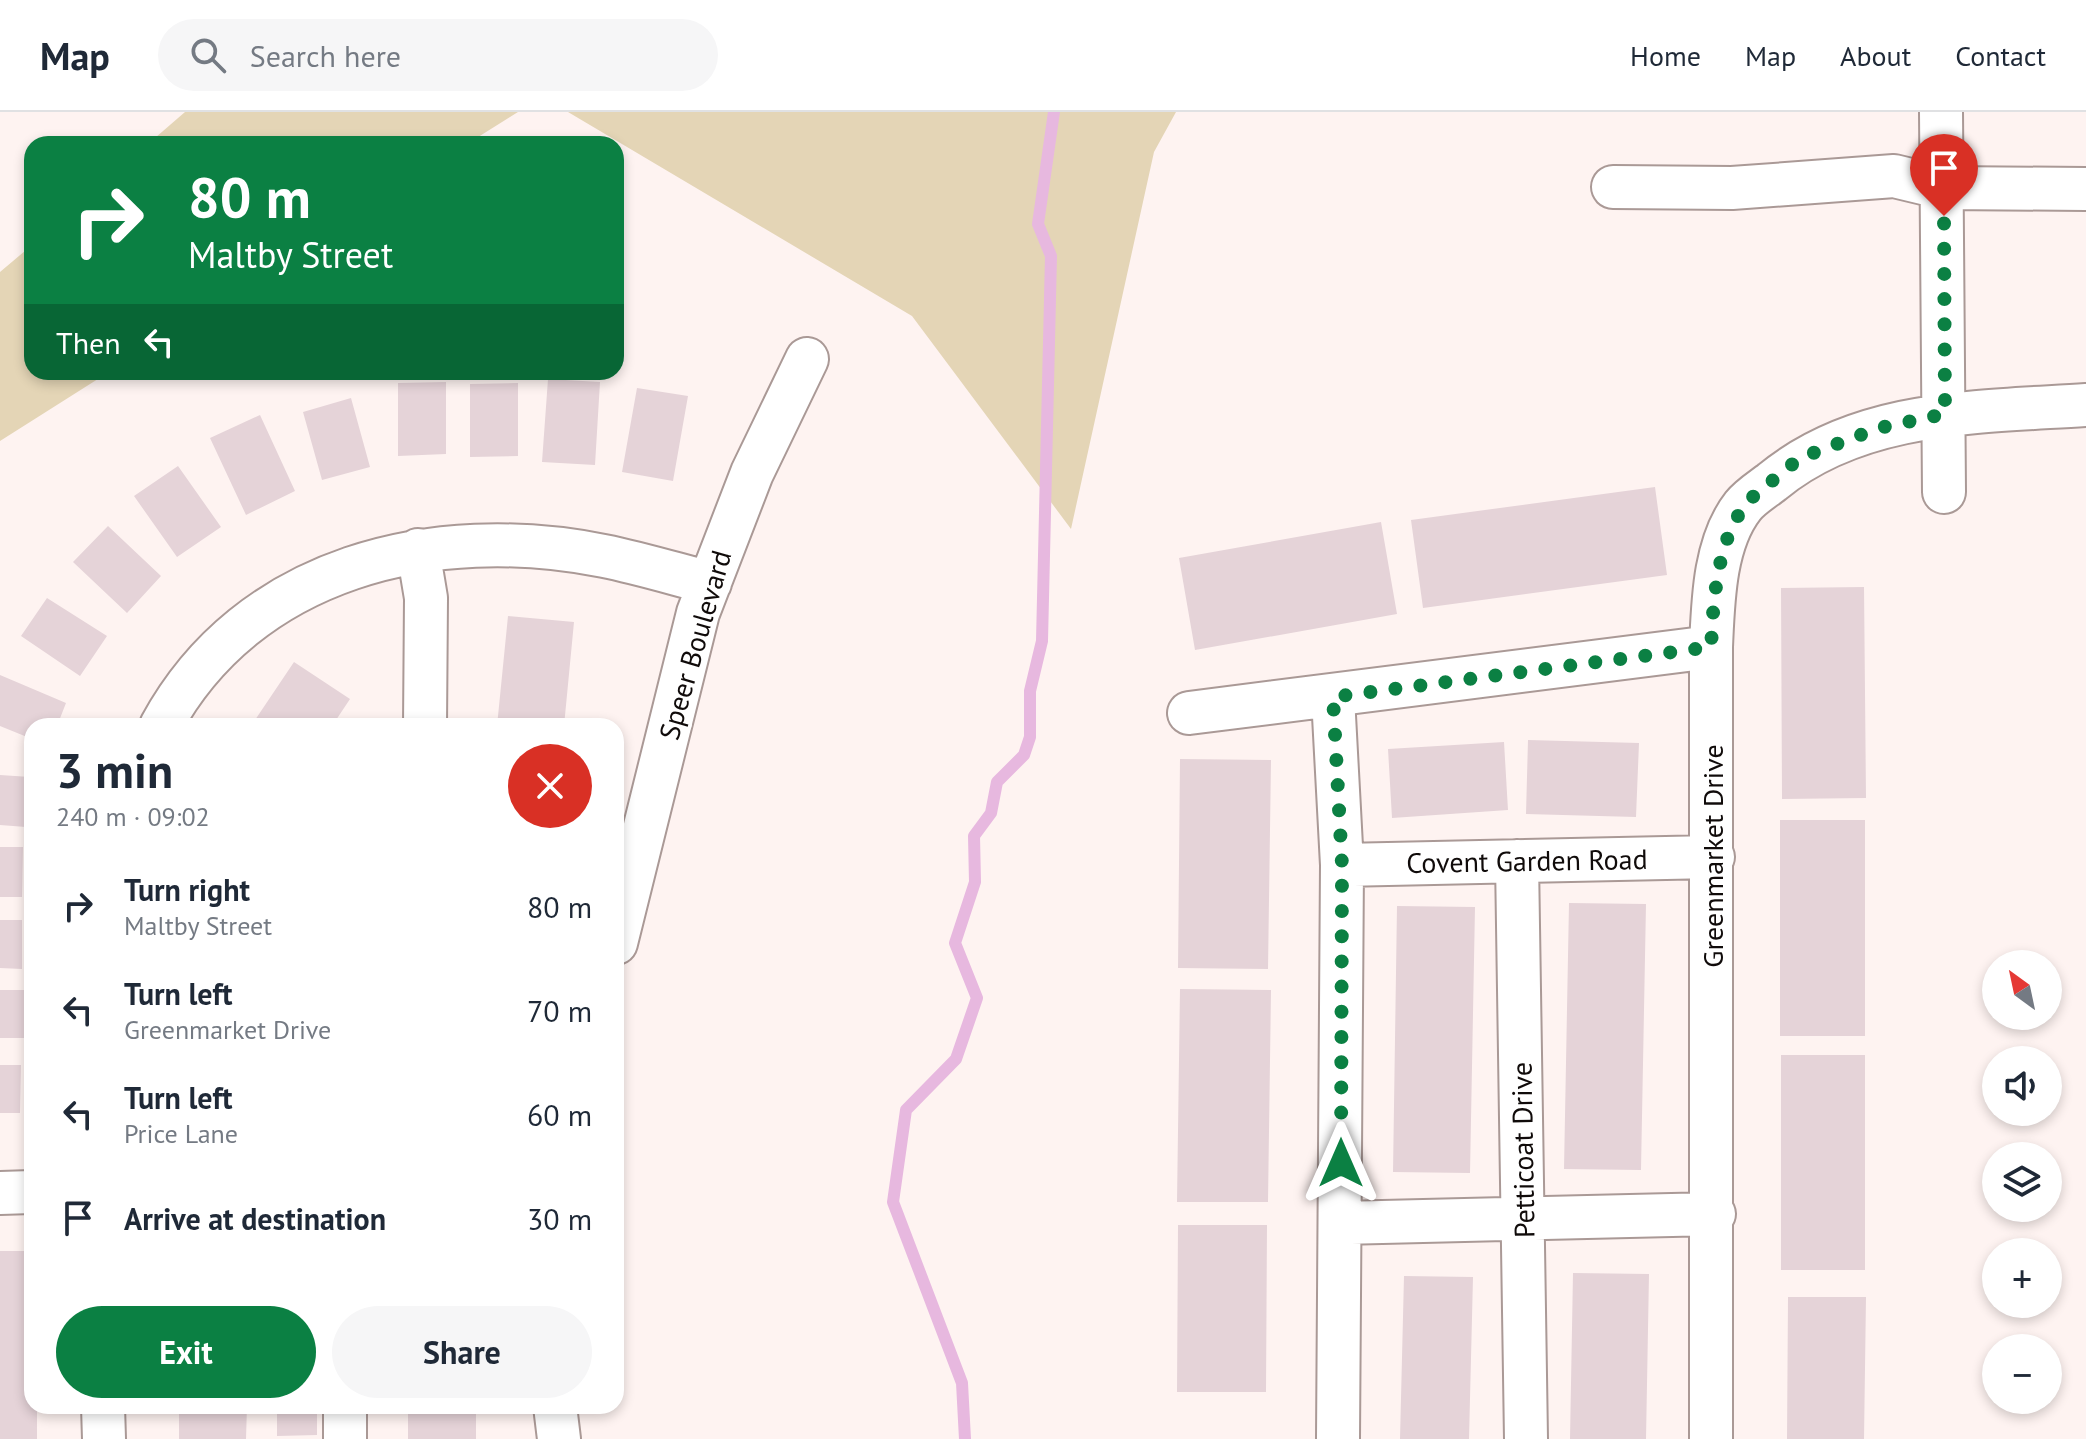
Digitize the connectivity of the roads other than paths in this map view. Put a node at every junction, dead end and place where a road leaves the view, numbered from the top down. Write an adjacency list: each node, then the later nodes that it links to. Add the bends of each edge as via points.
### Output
1 (1941, 112): 3 (street)
2 (1613, 187): 3 (street, via 1732,188 1894,176)
3 (1944, 188): 4 (street); 7 (street)
4 (2086, 189)
5 (807, 359): 10 (street, Speer Boulevard, via 752,473)
6 (2086, 405): 7 (street, Greenmarket Drive)
7 (1945, 414): 8 (street); 11 (street, Greenmarket Drive, via 1879,428 1800,458 1743,505 1723,548)
8 (1944, 492)
9 (418, 550): 10 (street, via 529,546 603,556); 14 (street, via 341,570 259,614 216,648); 15 (street, via 426,598)
10 (710, 583): 19 (street, Speer Boulevard)
11 (1711, 647): 12 (street); 16 (street, Greenmarket Drive)
12 (1333, 697): 13 (street); 18 (street)
13 (1189, 713)
14 (165, 718)
15 (425, 718)
16 (1713, 857): 17 (street, Covent Garden Road); 22 (street, Greenmarket Drive)
17 (1517, 861): 18 (street, Covent Garden Road); 23 (street, Petticoat Drive)
18 (1342, 865): 24 (street)
19 (624, 911)
20 (24, 1192): 21 (street)
21 (0, 1193)
22 (1714, 1214): 23 (street); 33 (street, Greenmarket Drive)
23 (1524, 1221): 24 (street); 32 (street, Petticoat Drive)
24 (1341, 1223): 31 (street)
25 (103, 1414): 28 (street)
26 (345, 1414): 29 (street)
27 (556, 1414): 30 (street)
28 (104, 1439)
29 (345, 1439)
30 (559, 1439)
31 (1338, 1439)
32 (1526, 1439)
33 (1711, 1439)

